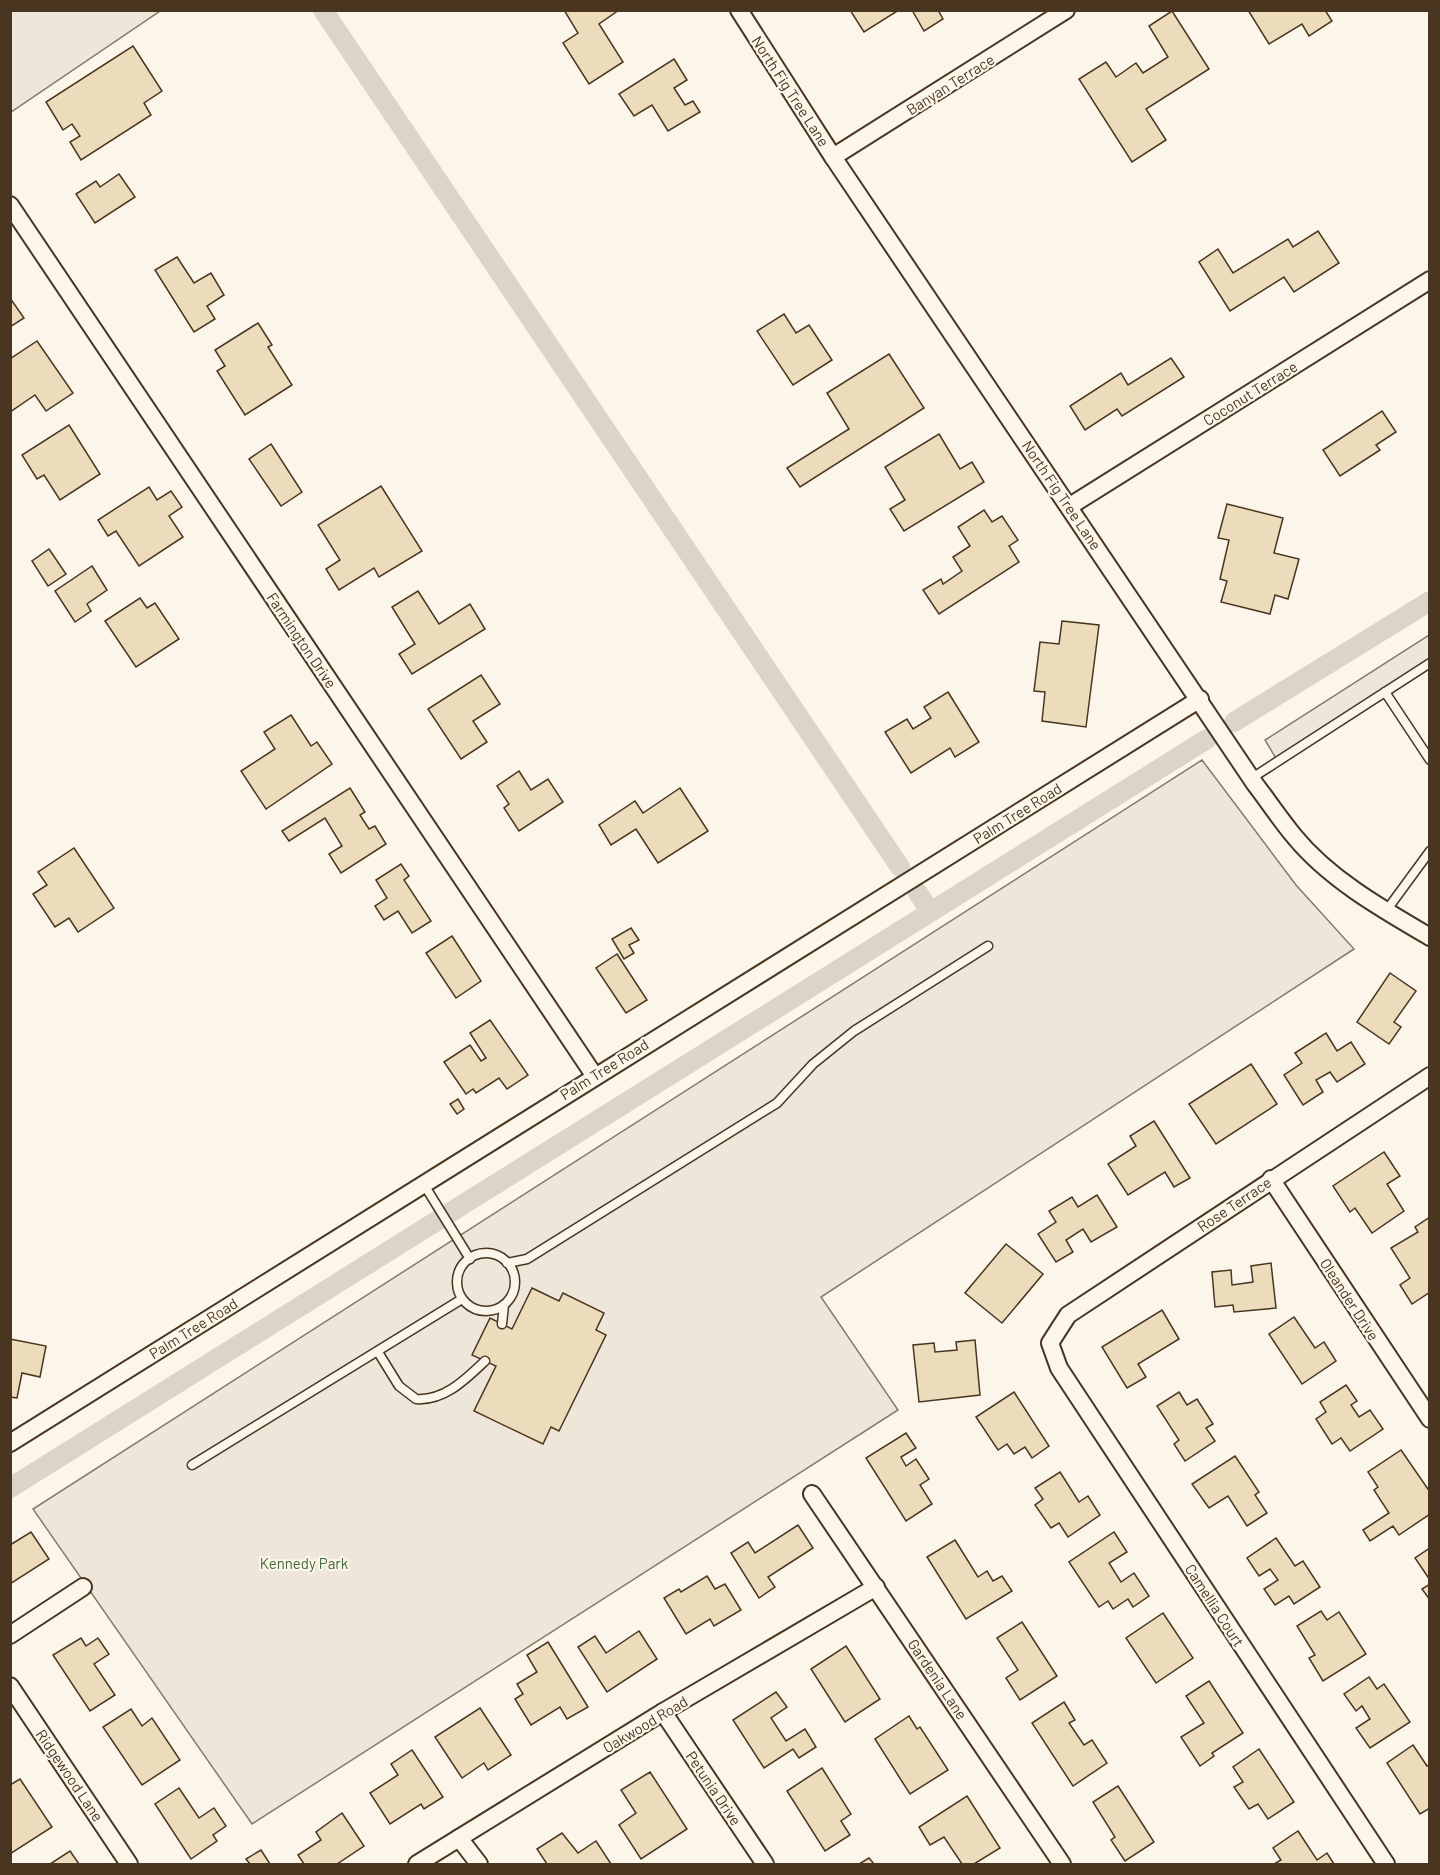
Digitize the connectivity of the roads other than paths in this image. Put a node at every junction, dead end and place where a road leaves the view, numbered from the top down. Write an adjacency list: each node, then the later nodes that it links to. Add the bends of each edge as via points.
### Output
1 (739, 10): 3 (street, North Fig Tree Lane)
2 (1066, 10): 3 (street, Banyan Terrace)
3 (833, 157): 6 (street, North Fig Tree Lane)
4 (10, 205): 16 (street, Farmington Drive)
5 (1430, 280): 6 (street, Coconut Terrace)
6 (1070, 506): 9 (street, North Fig Tree Lane)
7 (1430, 663): 8 (lane)
8 (1385, 692): 10 (lane); 11 (lane)
9 (1200, 699): 11 (street, North Fig Tree Lane); 16 (street, Palm Tree Road)
10 (1430, 760)
11 (1252, 778): 13 (street, North Fig Tree Lane, via 1294,837 1327,869)
12 (1430, 851): 13 (lane)
13 (1386, 911): 14 (street, North Fig Tree Lane)
14 (1430, 937)
15 (988, 946): 21 (lane, via 854,1031 813,1064 777,1103 527,1258)
16 (594, 1076): 19 (street, Palm Tree Road)
17 (1430, 1076): 18 (street, Rose Terrace)
18 (1271, 1179): 25 (street, Rose Terrace, via 1068,1315); 28 (street, Oleander Drive)
19 (427, 1189): 20 (lane); 29 (street, Palm Tree Road)
20 (470, 1259): 21 (lane, via 493,1254); 22 (lane, via 459,1274)
21 (507, 1263): 23 (lane, via 515,1280)
22 (462, 1299): 23 (lane, via 486,1311); 26 (lane)
23 (504, 1305): 24 (lane)
24 (502, 1324)
25 (1050, 1343): 43 (street, Camellia Court, via 1059,1368)
26 (378, 1352): 27 (lane, via 399,1386 416,1399 439,1397 464,1382); 30 (lane)
27 (485, 1361)
28 (1430, 1419)
29 (10, 1443)
30 (192, 1465)
31 (812, 1494): 33 (street, Gardenia Lane)
32 (82, 1587): 34 (street)
33 (876, 1587): 36 (street, Oakwood Road); 42 (street, Gardenia Lane)
34 (10, 1635)
35 (10, 1686): 38 (street, Ridgewood Lane)
36 (663, 1712): 37 (street, Oakwood Road); 41 (street, Petunia Drive)
37 (459, 1838): 39 (street, Oakwood Road); 40 (street)
38 (129, 1864)
39 (417, 1864)
40 (479, 1864)
41 (765, 1864)
42 (1062, 1864)
43 (1386, 1864)

